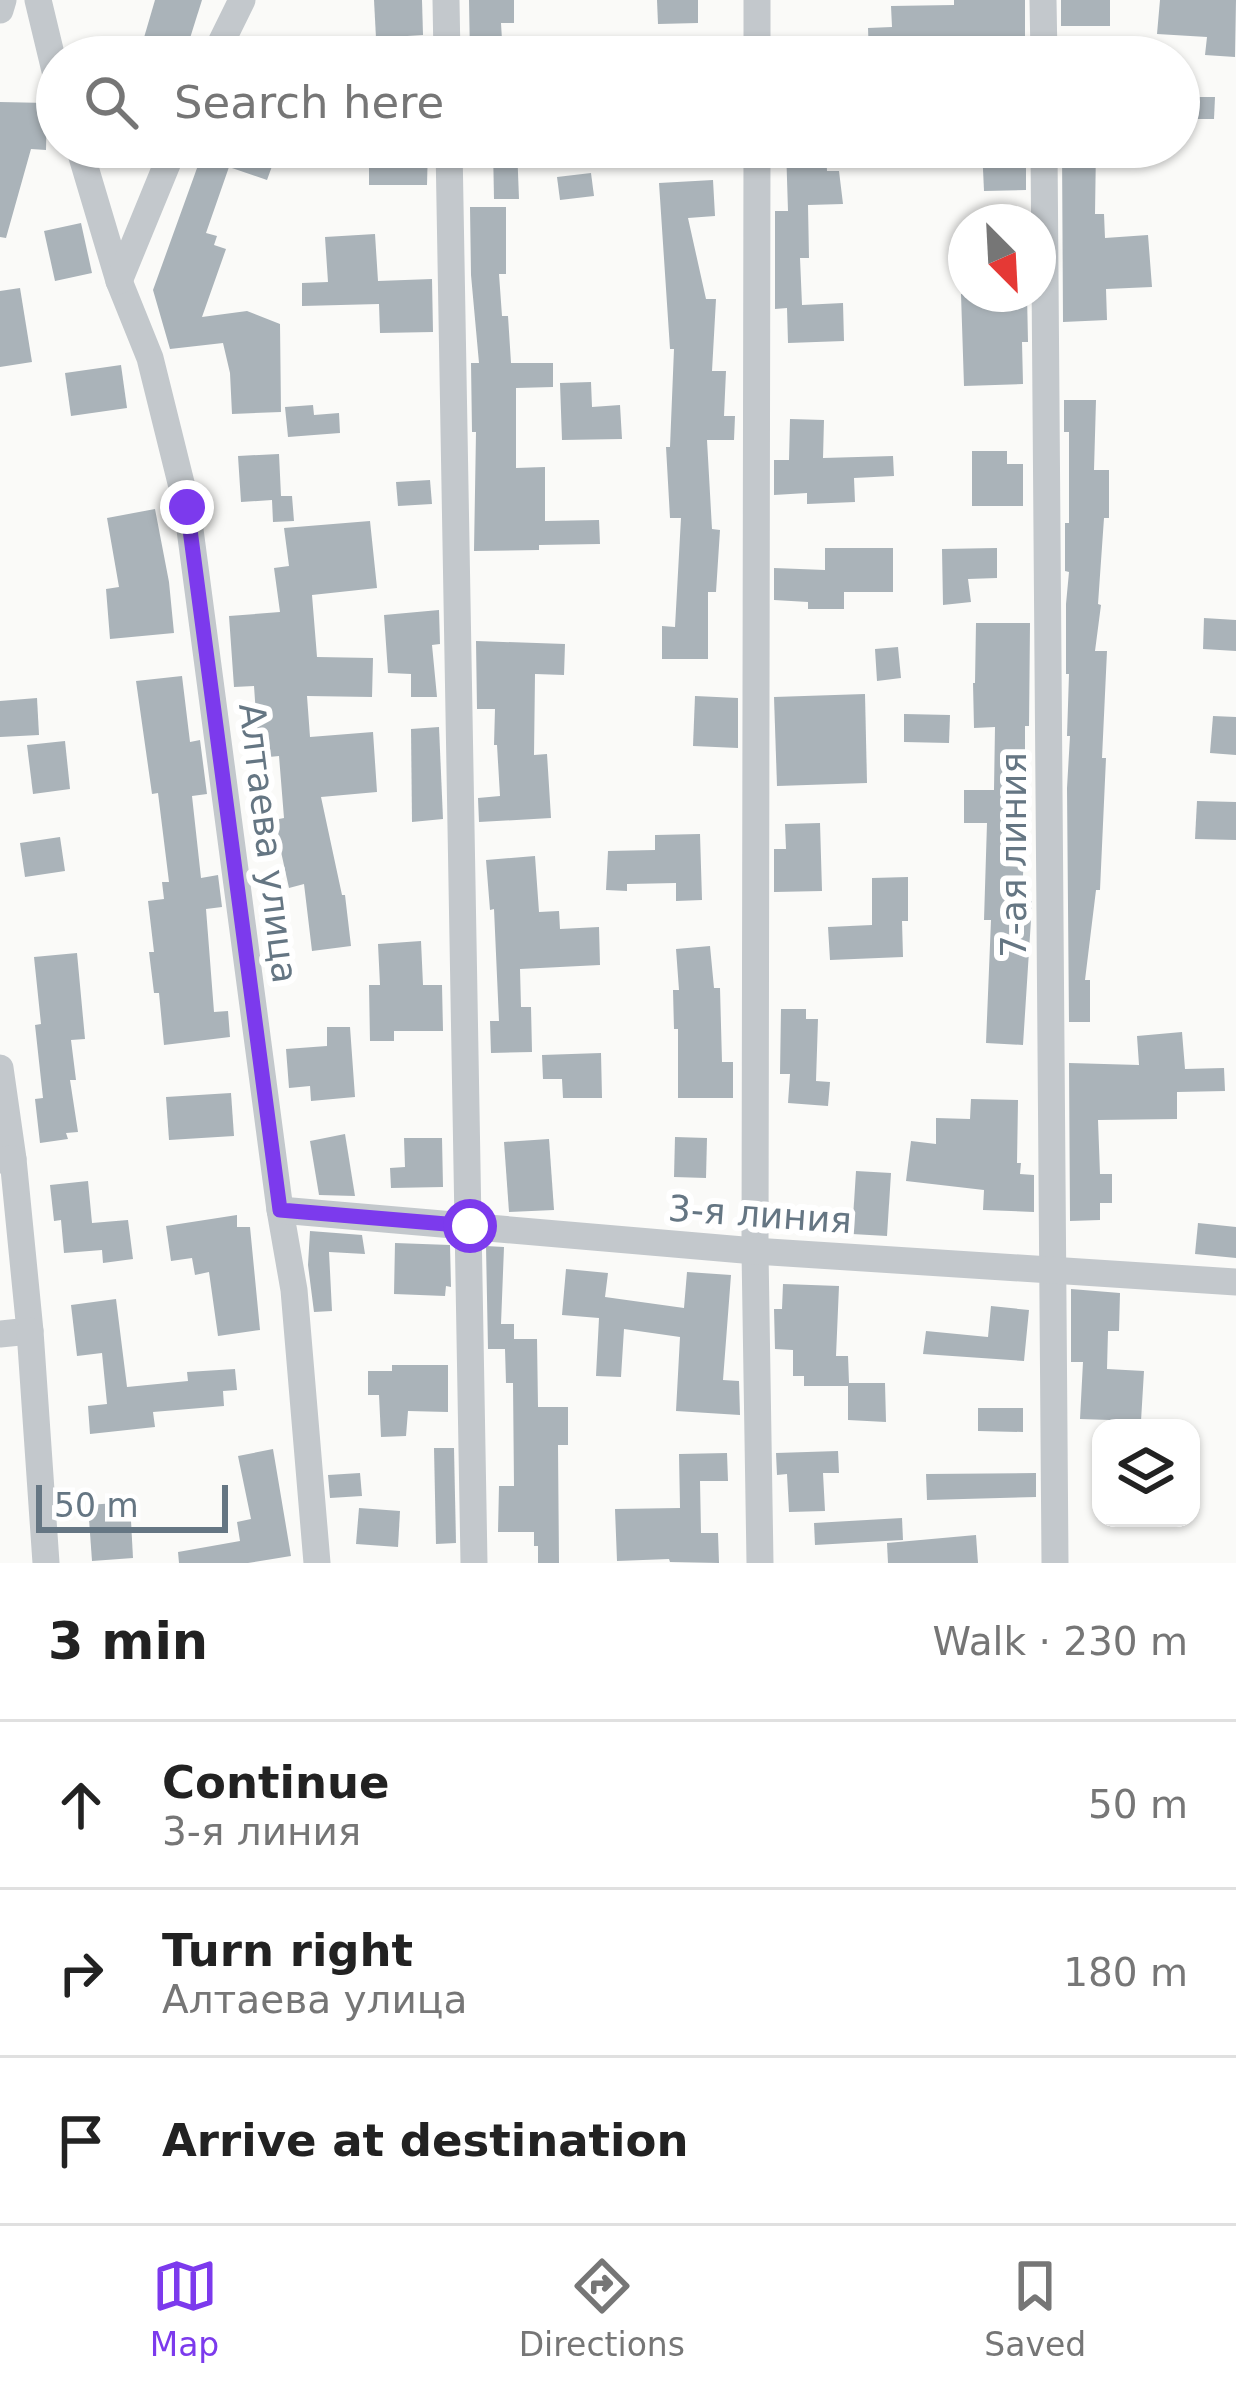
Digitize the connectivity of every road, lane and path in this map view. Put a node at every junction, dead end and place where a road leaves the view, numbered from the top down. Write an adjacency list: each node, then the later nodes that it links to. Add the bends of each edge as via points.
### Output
1 (4, 0): 7 (street)
2 (38, 0): 8 (street)
3 (242, 0): 9 (street)
4 (446, 0): 10 (street)
5 (758, 0): 11 (street)
6 (1043, 0): 12 (street)
7 (0, 10)
8 (47, 36)
9 (224, 36)
10 (447, 36)
11 (757, 36)
12 (1044, 36)
13 (85, 168): 18 (street, Алтаева улица)
14 (165, 168): 18 (street)
15 (449, 168): 22 (street)
16 (757, 168): 23 (street)
17 (1044, 168): 24 (street, 7-ая линия)
18 (118, 280): 21 (street, Алтаева улица, via 150,358 187,507)
19 (0, 1068): 20 (street)
20 (6, 1160): 26 (street)
21 (280, 1210): 22 (street, 3-я линия); 29 (street, Алтаева улица)
22 (470, 1226): 23 (street, 3-я линия); 30 (street)
23 (755, 1251): 24 (street, 3-я линия); 31 (street)
24 (1052, 1270): 25 (street, 3-я линия); 32 (street, 7-ая линия)
25 (1236, 1282)
26 (30, 1331): 27 (street); 28 (street)
27 (0, 1334)
28 (46, 1563)
29 (317, 1563)
30 (474, 1563)
31 (760, 1563)
32 (1054, 1563)

